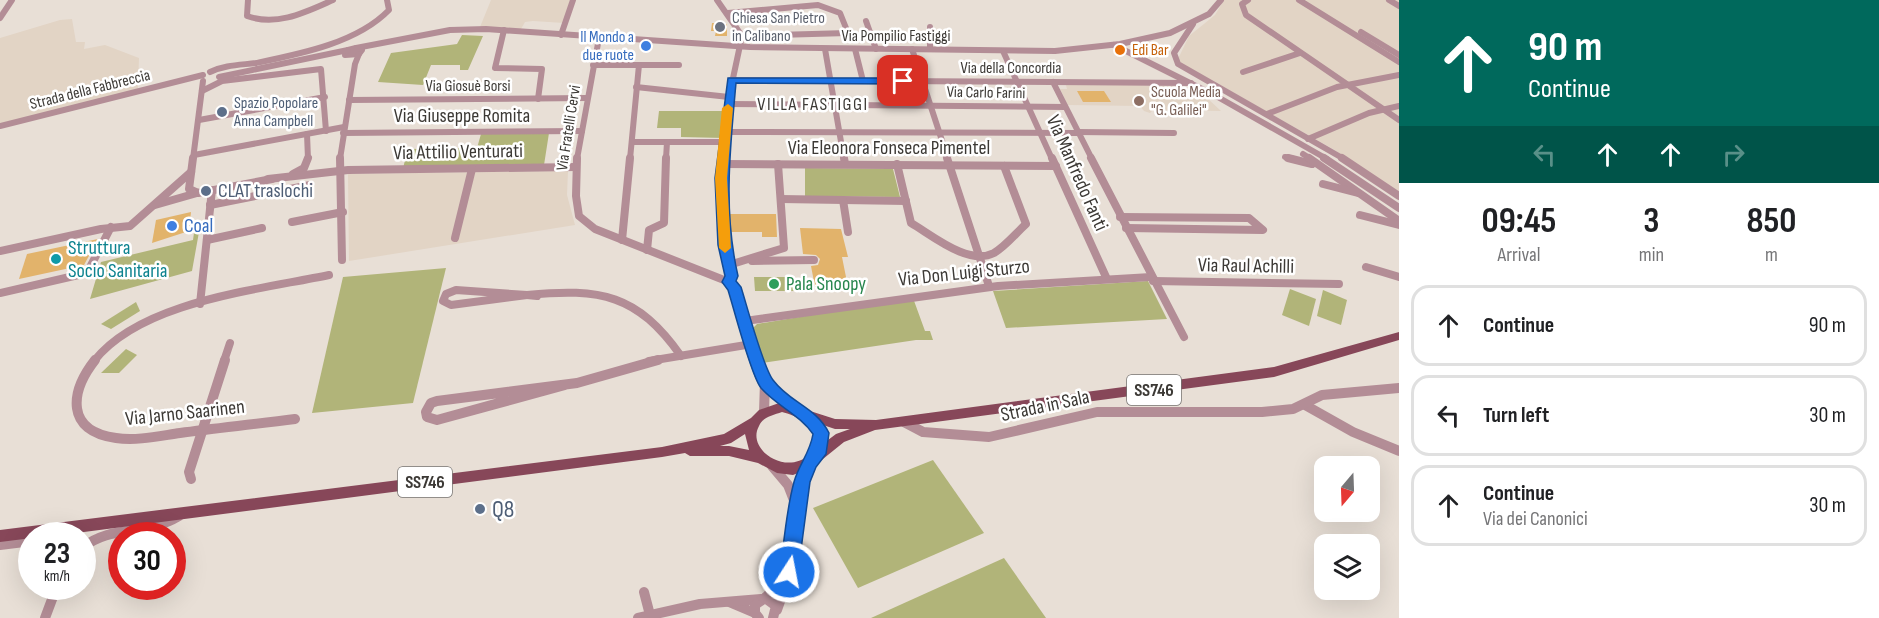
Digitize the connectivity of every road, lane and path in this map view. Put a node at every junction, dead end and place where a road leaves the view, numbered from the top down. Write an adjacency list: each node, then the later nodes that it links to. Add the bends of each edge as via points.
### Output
1 (12, 0): 14 (street)
2 (248, 0): 3 (street, via 247,16 266,20 302,13)
3 (333, 0)
4 (387, 0): 43 (street, via 389,10 383,18 333,42 223,66)
5 (573, 0): 19 (street)
6 (717, 0): 13 (street)
7 (1221, 0): 16 (street)
8 (1248, 0): 34 (street, via 1242,4 1246,15)
9 (1299, 0): 37 (street)
10 (1309, 0): 35 (street)
11 (1389, 0): 12 (street)
12 (1399, 6)
13 (728, 13): 20 (street, via 818,5 840,13 848,33); 24 (street, via 741,36)
14 (0, 18)
15 (866, 21): 27 (street)
16 (1193, 24): 21 (street, Via Pompilio Fastiggi); 25 (street)
17 (930, 27): 29 (street)
18 (504, 30): 19 (street, Via Pompilio Fastiggi); 31 (street, Via Pompilio Fastiggi, via 450,30 373,43); 58 (street, via 495,68 542,69)
19 (561, 35): 22 (street, Via Pompilio Fastiggi)
20 (776, 35)
21 (1161, 36): 23 (street, Via Pompilio Fastiggi); 25 (street)
22 (599, 38): 24 (street, Via Pompilio Fastiggi); 39 (street, Via Fratelli Cervi)
23 (1113, 45): 32 (street, Via Pompilio Fastiggi); 36 (street)
24 (739, 46): 30 (street, Via Pompilio Fastiggi); 46 (street)
25 (1177, 48): 36 (street)
26 (855, 49): 27 (street, Via Pompilio Fastiggi); 30 (street, Via Pompilio Fastiggi); 48 (street)
27 (876, 49): 28 (street, Via Pompilio Fastiggi)
28 (912, 49): 29 (street, Via Pompilio Fastiggi); 49 (street)
29 (930, 49): 32 (street, Via Pompilio Fastiggi)
30 (825, 50): 47 (street)
31 (359, 51): 33 (street, Strada della Fabbreccia); 38 (street)
32 (1003, 51): 50 (street, Via Manfredo Fanti)
33 (347, 53): 38 (street); 43 (street, Strada della Fabbreccia)
34 (1300, 53): 42 (street); 53 (street)
35 (1399, 55)
36 (1166, 61): 52 (street); 67 (street)
37 (1399, 62)
38 (355, 64): 59 (street)
39 (593, 65): 40 (street); 57 (street, Via Fratelli Cervi)
40 (639, 65): 41 (street); 54 (street)
41 (678, 65)
42 (1243, 72)
43 (217, 75): 45 (street, Strada della Fabbreccia); 55 (street); 56 (street, via 323,70)
44 (1399, 75): 53 (street)
45 (202, 78): 55 (street); 70 (street, Strada della Fabbreccia)
46 (731, 80): 47 (street, Via della Concordia); 60 (street)
47 (831, 80): 48 (street, Via della Concordia); 61 (street)
48 (863, 81): 49 (street, Via della Concordia)
49 (923, 81): 50 (street, Via della Concordia); 62 (street)
50 (1017, 82): 51 (street, Via della Concordia); 64 (street, Via Manfredo Fanti)
51 (1053, 82): 52 (street, Via della Concordia); 65 (street)
52 (1191, 83): 81 (street)
53 (1347, 84): 66 (street); 67 (street)
54 (636, 87): 60 (street, Via Carlo Farini); 84 (street)
55 (202, 91): 68 (street)
56 (325, 97): 68 (street); 71 (street)
57 (587, 98): 58 (street, Via Giosuè Borsi); 73 (street, Via Fratelli Cervi)
58 (538, 99): 59 (street, Via Giosuè Borsi)
59 (349, 100): 72 (street)
60 (728, 101): 61 (street, Via Carlo Farini); 74 (street)
61 (835, 105): 62 (street, Via Carlo Farini); 75 (street)
62 (932, 105): 64 (street, Via Carlo Farini); 76 (street)
63 (1399, 106): 66 (street)
64 (1029, 107): 65 (street, Via Carlo Farini); 77 (street, Via Manfredo Fanti)
65 (1065, 107): 78 (street)
66 (1383, 109): 69 (street); 82 (street)
67 (1267, 114): 82 (street)
68 (199, 120): 88 (street)
69 (1399, 120)
70 (0, 126)
71 (326, 130): 72 (street, Via Giuseppe Romita); 80 (street, Via Giuseppe Romita)
72 (343, 130): 73 (street, Via Giuseppe Romita); 100 (street)
73 (582, 131): 98 (street, Via Fratelli Cervi)
74 (726, 132): 75 (street); 83 (street)
75 (840, 132): 76 (street); 92 (street)
76 (940, 132): 77 (street); 94 (street)
77 (1041, 133): 78 (street); 96 (street, Via Manfredo Fanti)
78 (1078, 133): 79 (street); 119 (street)
79 (1174, 133)
80 (307, 134): 88 (street, Via Giuseppe Romita); 102 (street, via 308,165 296,174)
81 (1290, 136): 82 (street); 87 (street)
82 (1311, 139): 87 (street); 109 (street)
83 (725, 141): 85 (street); 90 (street)
84 (632, 142): 85 (street); 130 (street)
85 (667, 142): 131 (street, via 664,223 649,230)
86 (1303, 154): 97 (street)
87 (1323, 154): 105 (street)
88 (194, 155): 101 (street)
89 (1284, 157): 97 (street)
90 (722, 164): 91 (street, Via Eleonora Fonseca Pimentel); 137 (street, via 722,223)
91 (778, 164): 92 (street, Via Eleonora Fonseca Pimentel); 111 (street)
92 (845, 164): 93 (street, Via Eleonora Fonseca Pimentel)
93 (897, 164): 94 (street, Via Eleonora Fonseca Pimentel); 113 (street)
94 (950, 165): 95 (street, Via Eleonora Fonseca Pimentel); 133 (street)
95 (1004, 166): 96 (street, Via Eleonora Fonseca Pimentel); 133 (street, via 1026,225 993,253)
96 (1056, 166): 140 (street, Via Manfredo Fanti)
97 (1322, 166): 108 (street)
98 (576, 167): 99 (street, Via Attilio Venturati); 130 (street, Via Fratelli Cervi, via 575,193 583,221)
99 (472, 169): 100 (street, Via Attilio Venturati); 128 (street)
100 (340, 171): 102 (street); 117 (street)
101 (191, 172): 107 (street, via 189,189); 115 (street)
102 (268, 179): 106 (street)
103 (1323, 184): 108 (street)
104 (310, 185): 114 (street)
105 (1367, 185): 108 (street); 110 (street)
106 (212, 190): 107 (street); 114 (street)
107 (198, 193): 115 (street)
108 (1365, 195): 110 (street); 122 (street)
109 (1399, 196)
110 (1385, 198): 116 (street)
111 (781, 200): 112 (street); 136 (street, via 784,248)
112 (843, 200): 113 (street); 127 (street)
113 (906, 201): 133 (street, via 911,223 964,253)
114 (210, 205): 129 (street)
115 (152, 206): 123 (street, via 130,226)
116 (1399, 208)
117 (343, 212): 121 (street); 134 (street)
118 (1360, 215): 122 (street)
119 (1120, 217): 120 (street, Via Raul Achilli); 125 (street)
120 (1194, 218): 126 (street, Via Raul Achilli); 126 (street, Via Raul Achilli, via 1249,218 1263,230)
121 (292, 222)
122 (1399, 223)
123 (111, 227): 132 (street); 146 (street, via 87,273)
124 (262, 228): 129 (street)
125 (1126, 228): 126 (street, Via Raul Achilli); 142 (street)
126 (1201, 229)
127 (848, 232)
128 (455, 238)
129 (207, 240): 148 (street)
130 (622, 240): 131 (street)
131 (647, 250): 143 (street)
132 (0, 251)
133 (979, 257): 145 (street)
134 (342, 260)
135 (814, 260): 136 (street)
136 (742, 261): 137 (street)
137 (729, 265): 143 (street)
138 (1365, 267): 141 (street)
139 (329, 275): 148 (street, Via Jarno Saarinen)
140 (1106, 277): 142 (street, Via Don Luigi Sturzo); 145 (street, Via Don Luigi Sturzo)
141 (1399, 277)
142 (1152, 279): 144 (street, Via Raul Achilli); 151 (street)
143 (729, 282): 149 (street)
144 (1340, 284)
145 (989, 286): 149 (street, Via Don Luigi Sturzo)
146 (0, 293)
147 (537, 296): 147 (street, via 456,291 446,294 443,301 452,305); 154 (street, via 584,293 628,303 656,320)
148 (200, 304): 166 (street, Via Jarno Saarinen, via 153,318 108,347 88,367 75,404 80,420 93,432 111,438)
149 (745, 321): 153 (street)
150 (1399, 336): 164 (main road, SS746, via 1274,372)
151 (1184, 337)
152 (230, 343): 166 (street)
153 (752, 344): 154 (street); 155 (street)
154 (681, 356): 156 (street, via 640,363)
155 (765, 382): 159 (street); 160 (street)
156 (565, 386): 156 (street, via 437,401 431,404 427,417 438,420)
157 (1399, 388): 158 (street, Strada in Sala, via 1322,395)
158 (1305, 405): 164 (street, Strada in Sala, via 1240,413 1097,412 989,437 923,432); 167 (street, via 1353,432)
159 (792, 408): 160 (main road); 161 (main road, SS746)
160 (764, 412): 163 (main road, SS746)
161 (808, 415): 165 (main road, SS746, via 835,424); 170 (main road, via 821,433)
162 (295, 419): 166 (street, Via Jarno Saarinen)
163 (753, 422): 168 (main road, SS746, via 727,439); 169 (main road, via 750,440)
164 (904, 422): 165 (main road, SS746)
165 (876, 425): 170 (main road, SS746, via 840,438)
166 (202, 430): 172 (street, via 189,472)
167 (1399, 451)
168 (663, 452): 169 (main road, SS746, via 729,451); 174 (main road, SS746)
169 (760, 458): 171 (main road, SS746)
170 (814, 458): 171 (main road, SS746, via 792,469); 173 (street, via 802,482)
171 (771, 465): 173 (street, via 788,484)
172 (191, 478)
173 (798, 512): 179 (street)
174 (187, 513): 175 (main road); 176 (street, via 157,528 114,531)
175 (0, 536)
176 (96, 538)
177 (18, 543): 178 (street)
178 (0, 545)
179 (789, 572): 181 (street); 185 (street)
180 (644, 592): 184 (street)
181 (763, 599): 183 (street); 185 (street, via 773,602); 186 (street, via 755,605)
182 (52, 600): 187 (street)
183 (728, 602): 184 (street); 186 (street)
184 (644, 616)
185 (774, 616)
186 (758, 617)
187 (45, 618)

